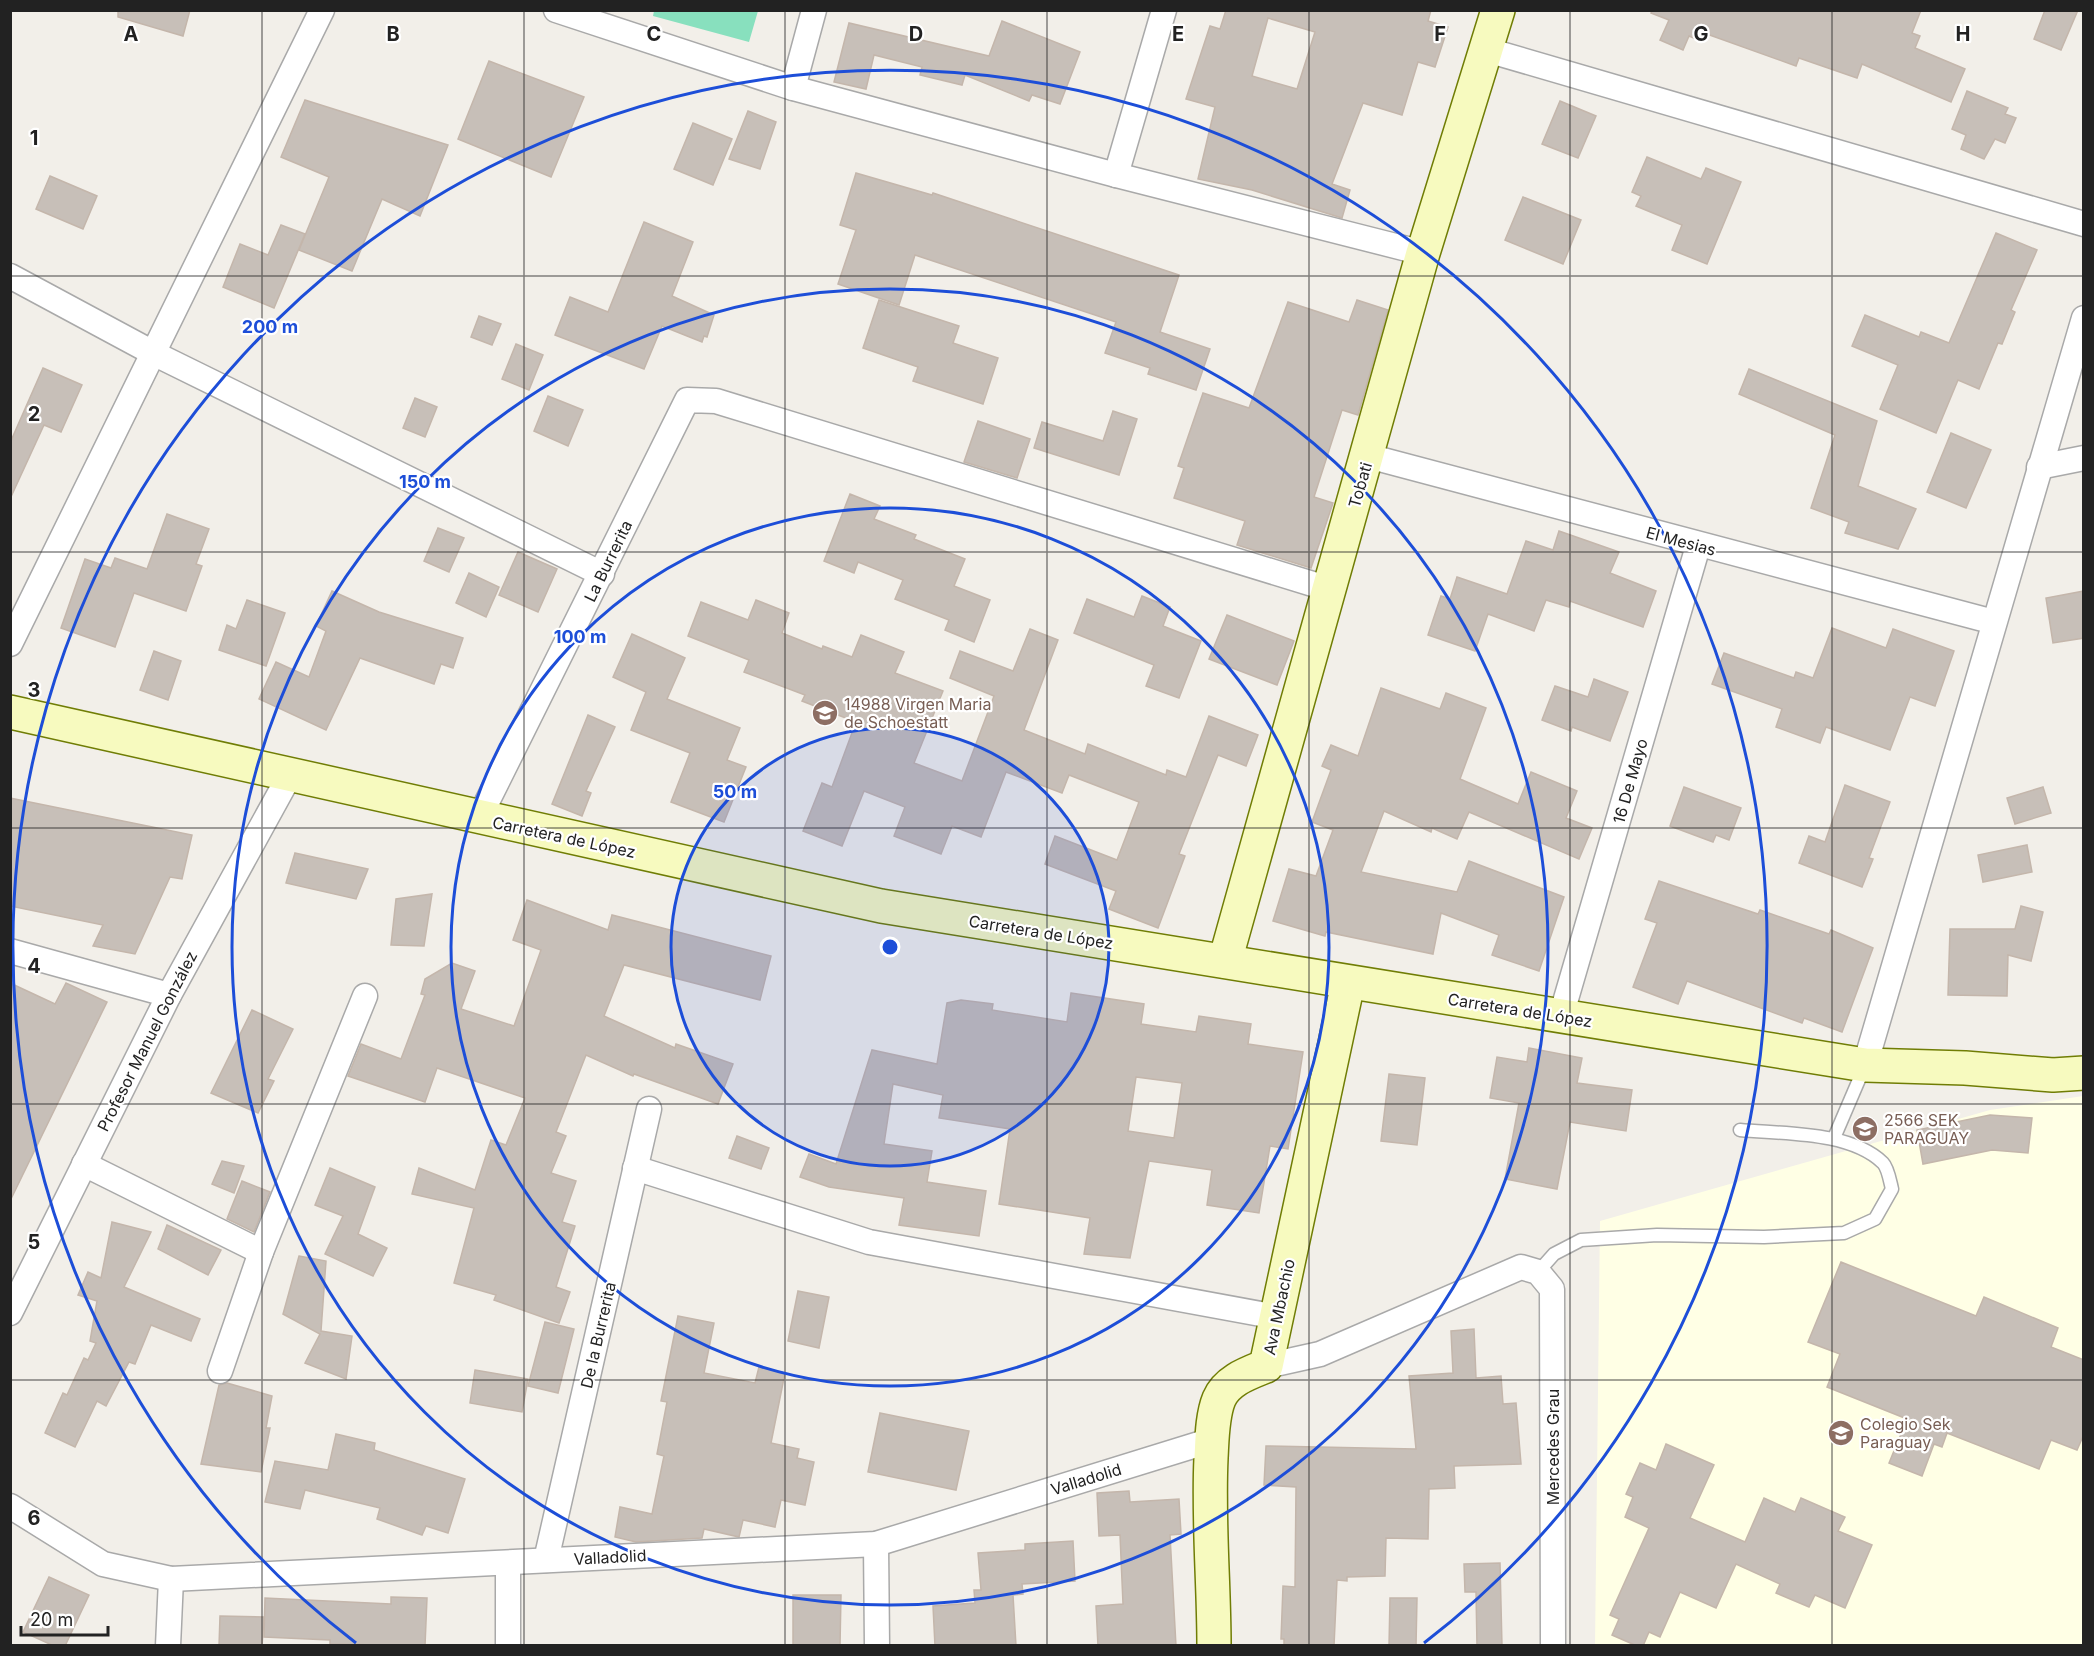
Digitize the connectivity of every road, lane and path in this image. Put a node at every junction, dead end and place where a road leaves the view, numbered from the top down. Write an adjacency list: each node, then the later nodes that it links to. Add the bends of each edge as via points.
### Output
1 (322, 10): 13 (street)
2 (556, 10): 7 (street)
3 (814, 10): 7 (street)
4 (1164, 10): 8 (street)
5 (1498, 10): 6 (main road, Tobati)
6 (1487, 50): 9 (street); 10 (main road, Tobati)
7 (793, 88): 8 (street)
8 (1116, 175): 10 (street)
9 (2084, 224)
10 (1423, 253): 14 (main road, Tobati)
11 (10, 276): 13 (street)
12 (2084, 318): 16 (street)
13 (155, 354): 18 (street); 21 (street)
14 (1368, 456): 17 (street, El Mesias); 19 (main road, Tobati)
15 (2084, 458): 16 (street)
16 (2039, 467): 20 (street)
17 (1698, 546): 20 (street, El Mesias); 30 (street, 16 De Mayo)
18 (602, 574): 19 (street, La Burrerita, via 687,400 716,401); 24 (street, La Burrerita)
19 (1329, 589): 26 (main road, Tobati)
20 (1994, 622): 31 (street)
21 (10, 644)
22 (10, 712): 23 (main road, Carretera de López)
23 (291, 773): 24 (main road, Carretera de López); 28 (street, Profesor Manuel González)
24 (479, 818): 26 (main road, Carretera de López, via 881,906)
25 (10, 951): 28 (street)
26 (1225, 961): 27 (main road, Carretera de López)
27 (1348, 983): 30 (main road, Carretera de López); 41 (main road, Ava Mbachio)
28 (169, 995): 36 (street, Profesor Manuel González)
29 (365, 996): 38 (street)
30 (1561, 1016): 31 (main road, Carretera de López)
31 (1865, 1065): 32 (main road, Carretera de López, via 2053,1076); 35 (lane)
32 (2084, 1073)
33 (649, 1109): 37 (street, De la Burrerita)
34 (1740, 1130): 35 (lane)
35 (1834, 1138): 39 (lane, via 1885,1164 1892,1189 1875,1219 1844,1233 1581,1240)
36 (84, 1164): 38 (street); 40 (street, Profesor Manuel González)
37 (635, 1168): 41 (street, via 869,1242); 47 (street, De la Burrerita)
38 (261, 1252): 43 (street)
39 (1529, 1269): 42 (street, via 1320,1354); 54 (street, Mercedes Grau, via 1552,1289)
40 (10, 1312)
41 (1277, 1317): 42 (main road, Ava Mbachio)
42 (1266, 1365): 44 (main road, Ava Mbachio, via 1230,1385 1219,1399)
43 (220, 1371)
44 (1212, 1440): 46 (street, Valladolid); 53 (main road, Ava Mbachio, via 1208,1504)
45 (10, 1506): 49 (street, Valladolid, via 103,1564)
46 (876, 1544): 47 (street, Valladolid); 52 (street)
47 (546, 1560): 48 (street, Valladolid)
48 (508, 1563): 49 (street, Valladolid); 51 (street)
49 (171, 1579): 50 (street)
50 (168, 1646)
51 (507, 1646)
52 (877, 1646)
53 (1214, 1646)
54 (1553, 1646)

